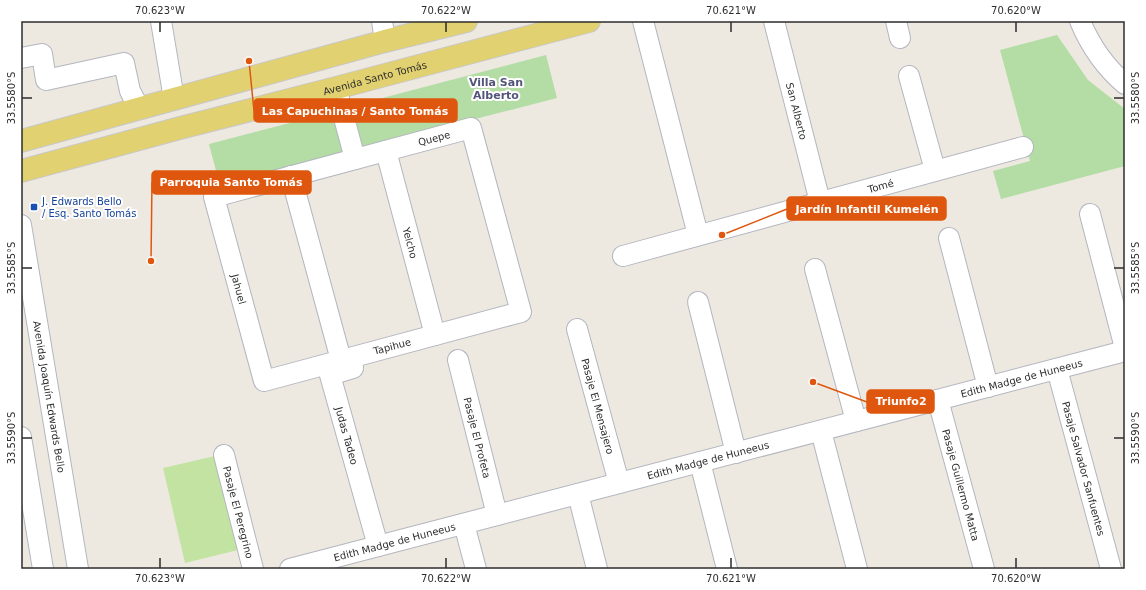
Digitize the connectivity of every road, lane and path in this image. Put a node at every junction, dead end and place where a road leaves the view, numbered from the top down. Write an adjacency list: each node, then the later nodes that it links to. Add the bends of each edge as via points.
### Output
1 (161, 21): 12 (street)
2 (466, 21): 7 (main road)
3 (589, 21): 11 (main road, Avenida Santo Tomás)
4 (643, 21): 25 (street)
5 (774, 21): 22 (street, San Alberto)
6 (1080, 21): 10 (street, via 1101,58)
7 (384, 31): 12 (main road)
8 (21, 58): 13 (street, via 42,54 46,80 124,63 130,91)
9 (909, 76): 18 (street)
10 (1121, 76)
11 (336, 88): 17 (street); 19 (main road, Avenida Santo Tomás)
12 (174, 98): 13 (main road)
13 (139, 108): 14 (main road)
14 (21, 141)
15 (1022, 147): 18 (street, Tomé)
16 (386, 151): 17 (street, Quepe); 30 (street, Quepe, via 471,128); 32 (street, Yelcho)
17 (355, 159): 20 (street, Quepe)
18 (935, 170): 22 (street, Tomé)
19 (21, 171)
20 (291, 176): 21 (street, Quepe); 35 (street)
21 (214, 197): 39 (street, Jahuel)
22 (820, 202): 25 (street, Tomé)
23 (1090, 214): 33 (street)
24 (21, 225): 56 (street, Avenida Joaquín Edwards Bello)
25 (698, 235): 27 (street, Tomé)
26 (949, 238): 40 (street)
27 (623, 256)
28 (815, 269): 42 (street)
29 (698, 302): 45 (street)
30 (521, 312): 32 (street, Tapihue)
31 (577, 329): 48 (street, Pasaje El Mensajero)
32 (435, 335): 35 (street, Tapihue)
33 (1125, 348)
34 (1125, 351): 38 (street, Edith Madge de Huneeus)
35 (341, 360): 39 (street, Tapihue)
36 (379, 360): 53 (street, Judas Tadeo, via 330,375)
37 (458, 360): 51 (street, Pasaje El Profeta)
38 (1057, 369): 40 (street, Edith Madge de Huneeus); 64 (street, Pasaje Salvador Sanfuentes)
39 (264, 381)
40 (988, 387): 41 (street, Edith Madge de Huneeus)
41 (938, 400): 42 (street, Edith Madge de Huneeus); 63 (street, Pasaje Guillermo Matta)
42 (856, 421): 43 (street, Edith Madge de Huneeus)
43 (820, 430): 45 (street, Edith Madge de Huneeus); 62 (street)
44 (21, 437): 49 (street)
45 (736, 453): 47 (street, Edith Madge de Huneeus)
46 (224, 455): 57 (street, Pasaje El Peregrino)
47 (700, 462): 48 (street, Edith Madge de Huneeus); 61 (street)
48 (619, 483): 50 (street, Edith Madge de Huneeus)
49 (25, 488): 55 (street)
50 (578, 494): 51 (street, Edith Madge de Huneeus); 60 (street)
51 (497, 515): 52 (street, Edith Madge de Huneeus)
52 (464, 524): 53 (street, Edith Madge de Huneeus); 59 (street)
53 (378, 546): 54 (street, Edith Madge de Huneeus)
54 (345, 562): 58 (street, Edith Madge de Huneeus)
55 (43, 569)
56 (78, 569)
57 (253, 569)
58 (290, 569)
59 (476, 569)
60 (597, 569)
61 (727, 569)
62 (857, 569)
63 (984, 569)
64 (1111, 569)

